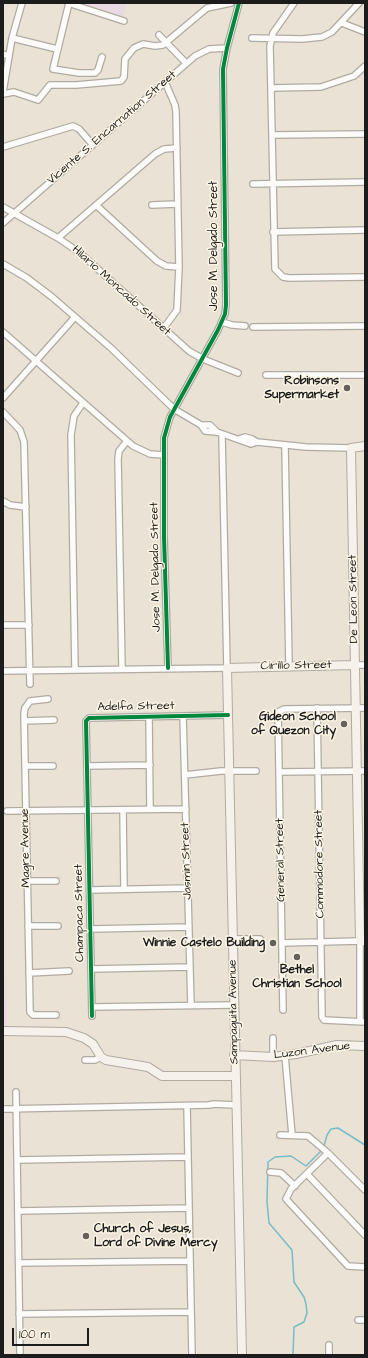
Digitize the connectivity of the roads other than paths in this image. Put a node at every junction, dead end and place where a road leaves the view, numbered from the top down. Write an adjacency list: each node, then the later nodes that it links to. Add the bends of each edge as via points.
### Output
1 (22, 3): 11 (street)
2 (69, 3): 7 (street); 16 (street)
3 (231, 3): 14 (street, via 207,8)
4 (239, 3): 15 (street, Jose M. Delgado Street)
5 (294, 3): 13 (street)
6 (358, 3): 8 (street)
7 (124, 21)
8 (342, 23): 9 (street); 13 (street, via 332,32 317,38)
9 (365, 32)
10 (159, 36): 14 (street)
11 (12, 38): 16 (street); 18 (street)
12 (252, 38): 13 (street)
13 (271, 39): 23 (street)
14 (166, 42): 20 (street); 24 (street, via 159,46 142,44 134,48 125,59 124,77 121,81 50,85 38,100 14,92)
15 (226, 48): 20 (street, Vicente S. Encarnation Street, via 204,50); 46 (street, Jose M. Delgado Street, via 223,81 226,305)
16 (57, 49): 19 (street, via 53,69 95,73)
17 (3, 54): 18 (street)
18 (9, 56): 24 (street)
19 (102, 57)
20 (186, 63): 22 (street, Vicente S. Encarnation Street)
21 (365, 66): 23 (street, via 354,76 321,86)
22 (164, 82): 27 (street, Vicente S. Encarnation Street); 29 (street, via 175,105)
23 (271, 88): 26 (street)
24 (3, 93)
25 (365, 134): 26 (street)
26 (272, 135): 31 (street)
27 (93, 145): 28 (street, via 73,126); 37 (street, Vicente S. Encarnation Street)
28 (3, 147)
29 (177, 148): 33 (street); 34 (street, via 164,149 155,154)
30 (365, 182): 31 (street)
31 (273, 183): 32 (street); 40 (street)
32 (253, 184)
33 (178, 204): 35 (street); 43 (street)
34 (96, 205): 41 (street); 43 (street, via 157,261 166,266)
35 (152, 205)
36 (3, 207): 37 (street, Hilario Moncado Street)
37 (15, 214): 38 (street, Vicente S. Encarnation Street); 41 (street, Hilario Moncado Street)
38 (3, 223)
39 (365, 230): 40 (street)
40 (273, 232): 44 (street, via 274,263 279,274 289,278)
41 (58, 238): 50 (street, Hilario Moncado Street, via 80,253)
42 (3, 264): 45 (street, via 27,278)
43 (179, 267): 50 (street, via 177,310)
44 (365, 278)
45 (75, 317): 53 (street); 59 (street)
46 (222, 322): 47 (street); 52 (street, Jose M. Delgado Street)
47 (245, 326)
48 (365, 326): 49 (street)
49 (253, 327)
50 (163, 329): 52 (street, Hilario Moncado Street)
51 (3, 332): 53 (street)
52 (203, 359): 54 (street, Hilario Moncado Street); 59 (street, Jose M. Delgado Street)
53 (36, 361): 57 (street); 58 (street)
54 (238, 373)
55 (266, 375): 56 (street)
56 (365, 375)
57 (3, 398)
58 (83, 403): 62 (street); 77 (street, via 74,416 71,435)
59 (174, 409): 61 (street, via 207,432); 66 (street, Jose M. Delgado Street, via 166,427)
60 (3, 412): 68 (street, via 20,430 23,437)
61 (219, 433): 63 (street, via 239,439 249,438 257,442); 75 (street)
62 (127, 441): 66 (street, via 142,452); 76 (street, via 119,451 118,459)
63 (285, 446): 65 (street); 73 (street)
64 (365, 446): 65 (main road)
65 (351, 448): 71 (main road, De Leon Street)
66 (164, 455): 74 (street, Jose M. Delgado Street)
67 (3, 501): 68 (street, via 10,505)
68 (26, 507): 70 (street)
69 (3, 625): 70 (street)
70 (29, 625): 79 (street)
71 (355, 665): 72 (street, Cirillo Street); 73 (main road, Cirillo Street); 83 (main road, De Leon Street)
72 (365, 665)
73 (288, 666): 75 (main road, Cirillo Street)
74 (168, 668): 75 (street); 76 (street)
75 (227, 668): 85 (main road, Sampaguita Avenue)
76 (122, 669): 77 (street)
77 (75, 670): 79 (street)
78 (3, 671): 79 (street)
79 (30, 671): 80 (street)
80 (30, 684)
81 (48, 699): 89 (street, Magre Avenue, via 34,700 28,704)
82 (317, 708): 83 (street); 94 (street, Commodore Street); 97 (street, General Street, via 280,710)
83 (355, 708): 84 (street); 95 (main road, De Leon Street)
84 (365, 708)
85 (228, 715): 86 (street, Adelfa Street); 98 (main road, Sampaguita Avenue)
86 (183, 716): 87 (street, Adelfa Street); 99 (street, Jasmin Street)
87 (149, 717): 90 (street); 93 (street, Adelfa Street, via 88,719)
88 (54, 720): 89 (street)
89 (24, 721): 91 (street, Magre Avenue)
90 (150, 765): 93 (street); 100 (street)
91 (24, 766): 92 (street); 105 (street, Magre Avenue)
92 (53, 766)
93 (88, 766): 102 (street, Adelfa Street)
94 (318, 771): 95 (street); 97 (street); 118 (street, Commodore Street)
95 (361, 771): 117 (main road, De Leon Street)
96 (256, 772): 98 (street)
97 (279, 772): 119 (street, General Street)
98 (227, 773): 99 (street); 116 (main road, Sampaguita Avenue)
99 (185, 775): 101 (street, Jasmin Street)
100 (150, 809): 101 (street); 103 (street)
101 (186, 809): 108 (street, Jasmin Street)
102 (89, 810): 103 (street); 105 (street); 110 (street, Champaca Street)
103 (123, 810): 109 (street)
104 (7, 811): 105 (street)
105 (25, 811): 106 (street, Magre Avenue)
106 (27, 881): 107 (street); 111 (street, Magre Avenue)
107 (56, 881)
108 (188, 888): 109 (street); 113 (street, Jasmin Street)
109 (124, 889): 110 (street)
110 (90, 890): 114 (street, Champaca Street)
111 (28, 926): 112 (street); 123 (street, Magre Avenue)
112 (58, 926)
113 (189, 927): 114 (street); 120 (street, Jasmin Street)
114 (91, 929): 121 (street, Champaca Street)
115 (260, 939): 116 (street)
116 (232, 940): 126 (main road, Sampaguita Avenue)
117 (363, 941): 118 (street); 124 (street)
118 (321, 942): 119 (street); 131 (street, Commodore Street, via 322,1019)
119 (282, 943): 128 (street, General Street)
120 (190, 967): 121 (street); 125 (street, Jasmin Street)
121 (91, 969): 127 (street, Champaca Street)
122 (69, 971): 123 (street)
123 (29, 972): 129 (street, Magre Avenue, via 31,1014)
124 (362, 978): 131 (street)
125 (191, 1005): 126 (street); 127 (street)
126 (233, 1005): 135 (main road, Sampaguita Avenue)
127 (92, 1007): 130 (street, Champaca Street)
128 (282, 1010)
129 (56, 1014)
130 (92, 1016)
131 (362, 1022)
132 (3, 1031): 137 (main road, via 66,1032 93,1044)
133 (273, 1038): 138 (street)
134 (365, 1046): 136 (main road, Luzon Avenue, via 337,1046)
135 (234, 1055): 138 (main road, Luzon Avenue); 140 (main road, Sampaguita Avenue)
136 (285, 1056): 138 (main road, Luzon Avenue); 147 (street)
137 (101, 1057): 139 (street, via 96,1060); 140 (main road, via 112,1062 148,1067 162,1076)
138 (273, 1057)
139 (85, 1060)
140 (235, 1076): 142 (main road, Sampaguita Avenue)
141 (16, 1092): 145 (street)
142 (235, 1105): 143 (street); 168 (main road, Sampaguita Avenue)
143 (187, 1106): 145 (street); 149 (street)
144 (3, 1109): 145 (street)
145 (16, 1109): 150 (street)
146 (280, 1135): 147 (street)
147 (292, 1135): 148 (street, via 308,1136)
148 (324, 1150): 152 (street); 154 (street)
149 (188, 1157): 150 (street); 155 (street)
150 (17, 1160): 156 (street)
151 (270, 1172): 153 (street, via 281,1173)
152 (307, 1174): 153 (street); 157 (street)
153 (295, 1186): 160 (street, via 286,1200 348,1266)
154 (365, 1190)
155 (189, 1208): 156 (street); 158 (street)
156 (18, 1211): 159 (street)
157 (365, 1235)
158 (190, 1261): 159 (street); 161 (street)
159 (19, 1263): 162 (street)
160 (365, 1267)
161 (191, 1312): 162 (street); 167 (street)
162 (19, 1314): 166 (street)
163 (358, 1320): 164 (street)
164 (365, 1320)
165 (329, 1345): 169 (street)
166 (20, 1355)
167 (192, 1355)
168 (242, 1355)
169 (329, 1355)

